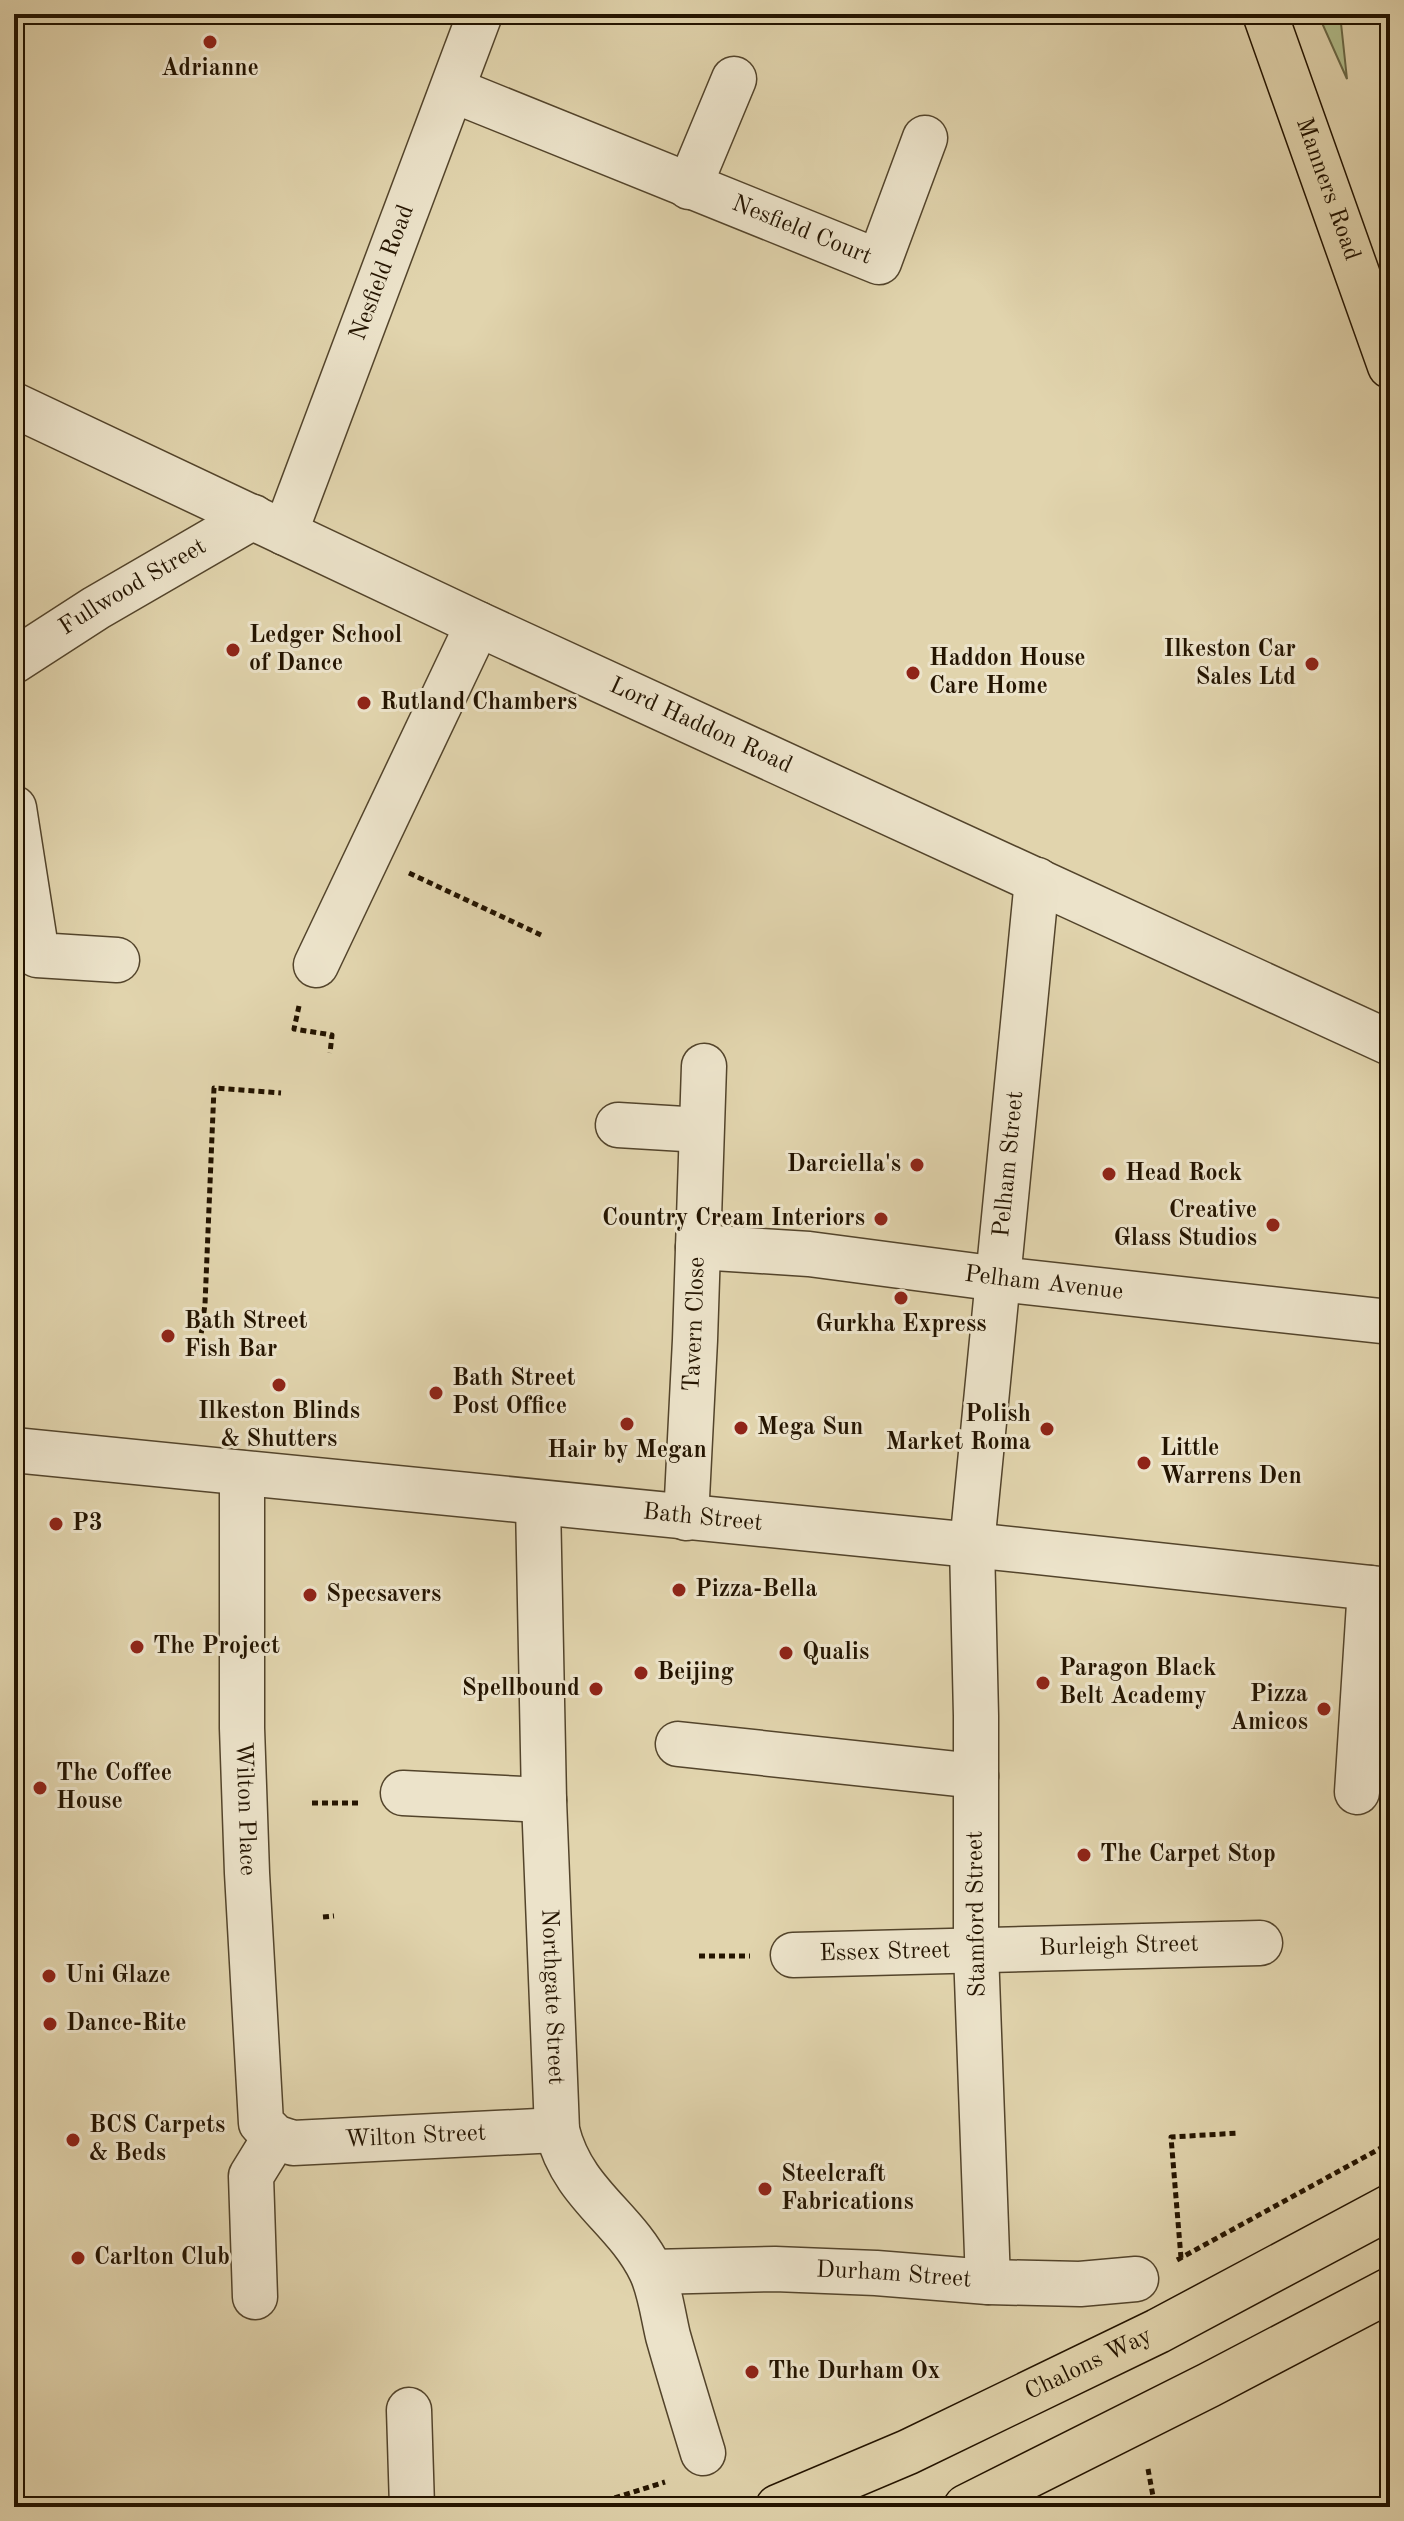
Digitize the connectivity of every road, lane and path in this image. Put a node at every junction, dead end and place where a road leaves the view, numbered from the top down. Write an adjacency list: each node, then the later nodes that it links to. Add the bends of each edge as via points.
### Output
1 (480, 14): 4 (street, Nesfield Road)
2 (1265, 14): 7 (main road, Manners Road)
3 (734, 79): 6 (street)
4 (453, 90): 6 (street, Nesfield Court); 9 (street, Nesfield Road)
5 (925, 138): 6 (street, Nesfield Court, via 879,262)
6 (689, 187)
7 (1390, 366)
8 (14, 405): 9 (street, Lord Haddon Road)
9 (269, 525): 10 (street, Lord Haddon Road); 11 (street, Fullwood Street, via 96,608)
10 (478, 624): 13 (street); 14 (street, Lord Haddon Road)
11 (14, 661)
12 (14, 808): 16 (street, via 37,955)
13 (368, 854): 15 (path); 17 (street)
14 (1037, 880): 18 (street, Lord Haddon Road); 25 (street, Pelham Street)
15 (541, 935)
16 (117, 960)
17 (308, 984): 19 (path, via 294,1029 332,1035)
18 (1390, 1043)
19 (330, 1053)
20 (704, 1066): 23 (street, Tavern Close)
21 (281, 1093): 27 (path, via 214,1088)
22 (618, 1125): 23 (street)
23 (701, 1130): 24 (street, Tavern Close)
24 (698, 1247): 25 (street, Pelham Avenue, via 809,1254); 31 (street, Tavern Close)
25 (999, 1279): 26 (street, Pelham Avenue); 32 (street, Pelham Street)
26 (1390, 1322)
27 (200, 1343)
28 (14, 1450): 29 (street, Bath Street)
29 (242, 1473): 30 (street, Bath Street); 47 (street, Wilton Place, via 247,1873 261,2123)
30 (538, 1503): 31 (street, Bath Street); 38 (street, Northgate Street)
31 (686, 1518): 32 (street, Bath Street)
32 (972, 1545): 33 (street, Bath Street); 35 (street, Stamford Street)
33 (1380, 1589): 36 (street)
34 (678, 1744): 35 (street)
35 (976, 1776): 42 (street, Stamford Street)
36 (1357, 1792)
37 (403, 1793): 38 (street)
38 (544, 1800): 45 (street, Northgate Street)
39 (334, 1916): 40 (path)
40 (323, 1917)
41 (1260, 1943): 42 (street, Burleigh Street)
42 (976, 1951): 43 (street, Essex Street); 53 (street, Stamford Street)
43 (773, 1955): 44 (path)
44 (699, 1956)
45 (557, 2130): 47 (street, Wilton Street, via 293,2143); 51 (street, Northgate Street, via 579,2180)
46 (1239, 2133): 50 (path, via 1171,2137)
47 (275, 2137): 55 (street, via 251,2176)
48 (1390, 2143): 50 (path)
49 (1390, 2207): 60 (main road, Chalons Way, via 1158,2331 908,2452)
50 (1181, 2258): 52 (path)
51 (652, 2272): 53 (street, Durham Street, via 775,2269); 57 (street, Northgate Street)
52 (1136, 2279): 53 (street, Durham Street)
53 (988, 2282)
54 (1390, 2290): 61 (main road)
55 (255, 2297)
56 (409, 2410): 58 (street)
57 (703, 2453): 59 (path, via 707,2468)
58 (412, 2507)
59 (586, 2507)
60 (778, 2507)
61 (966, 2507)

